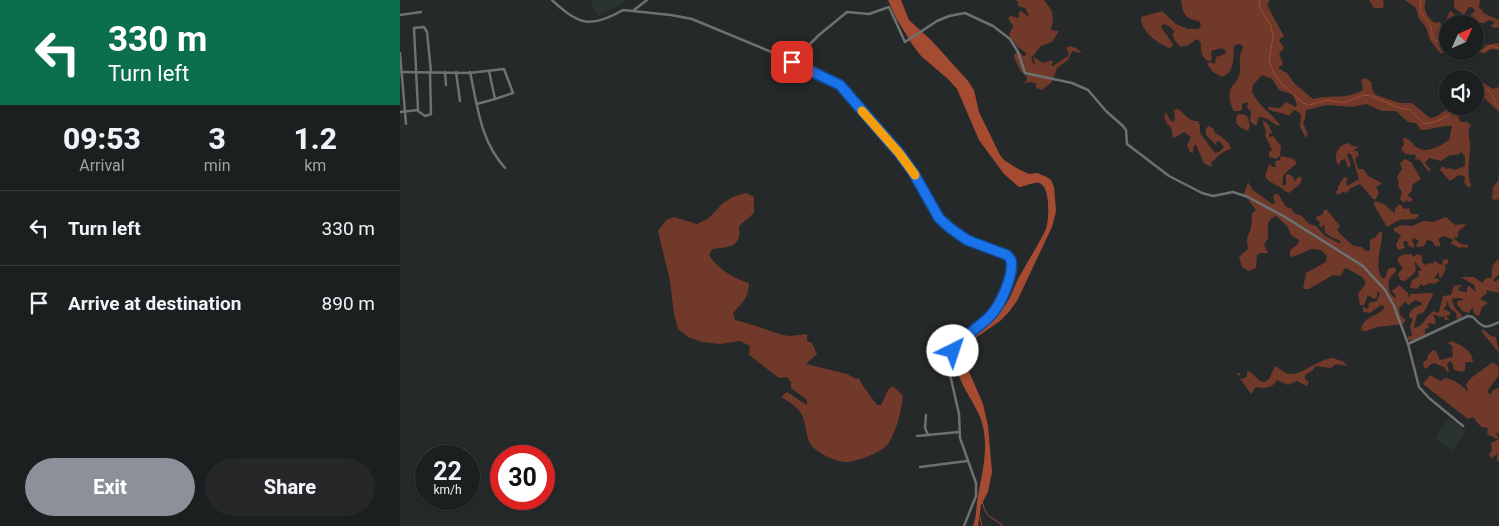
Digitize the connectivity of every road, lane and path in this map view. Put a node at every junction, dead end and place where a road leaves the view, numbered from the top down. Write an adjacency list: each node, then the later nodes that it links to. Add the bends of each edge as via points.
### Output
1 (552, 0): 3 (street, via 582,22 594,22 623,10)
2 (646, 0): 3 (street)
3 (634, 10): 7 (street, via 683,17)
4 (421, 12): 5 (street)
5 (400, 15)
6 (400, 53): 9 (street)
7 (792, 62): 24 (street, via 847,12 869,14 889,7 905,42 949,16 965,13 977,18 1010,39 1025,73 1072,82 1088,90 1126,130 1127,144 1169,176 1206,196 1234,192 1248,197 1355,259 1390,298); 27 (street, via 840,85 899,153 939,218 950,228 967,240 1007,255 1011,260 1011,274 998,306 959,343 949,360 960,414)
8 (489, 71): 14 (street); 16 (street); 16 (street, via 504,69 513,93)
9 (401, 72): 10 (street); 20 (street)
10 (416, 72): 11 (street); 11 (street, via 414,28 424,27 429,43); 19 (street)
11 (430, 72): 12 (street); 19 (street, via 431,114 425,116)
12 (445, 72): 13 (street); 15 (street)
13 (456, 72): 14 (street); 17 (street)
14 (470, 72): 18 (street)
15 (446, 85)
16 (495, 99): 18 (street)
17 (460, 101)
18 (477, 104): 22 (street, via 487,143)
19 (418, 111): 20 (street)
20 (402, 112): 21 (street)
21 (406, 124)
22 (505, 168)
23 (1499, 322): 24 (street, via 1483,326 1473,316 1468,316)
24 (1408, 344): 26 (street, via 1419,387)
25 (926, 415): 28 (street)
26 (1463, 426)
27 (959, 432): 28 (street); 30 (street)
28 (928, 435): 29 (street)
29 (918, 436)
30 (967, 461): 31 (street); 32 (street, via 977,488)
31 (920, 467)
32 (964, 526)

